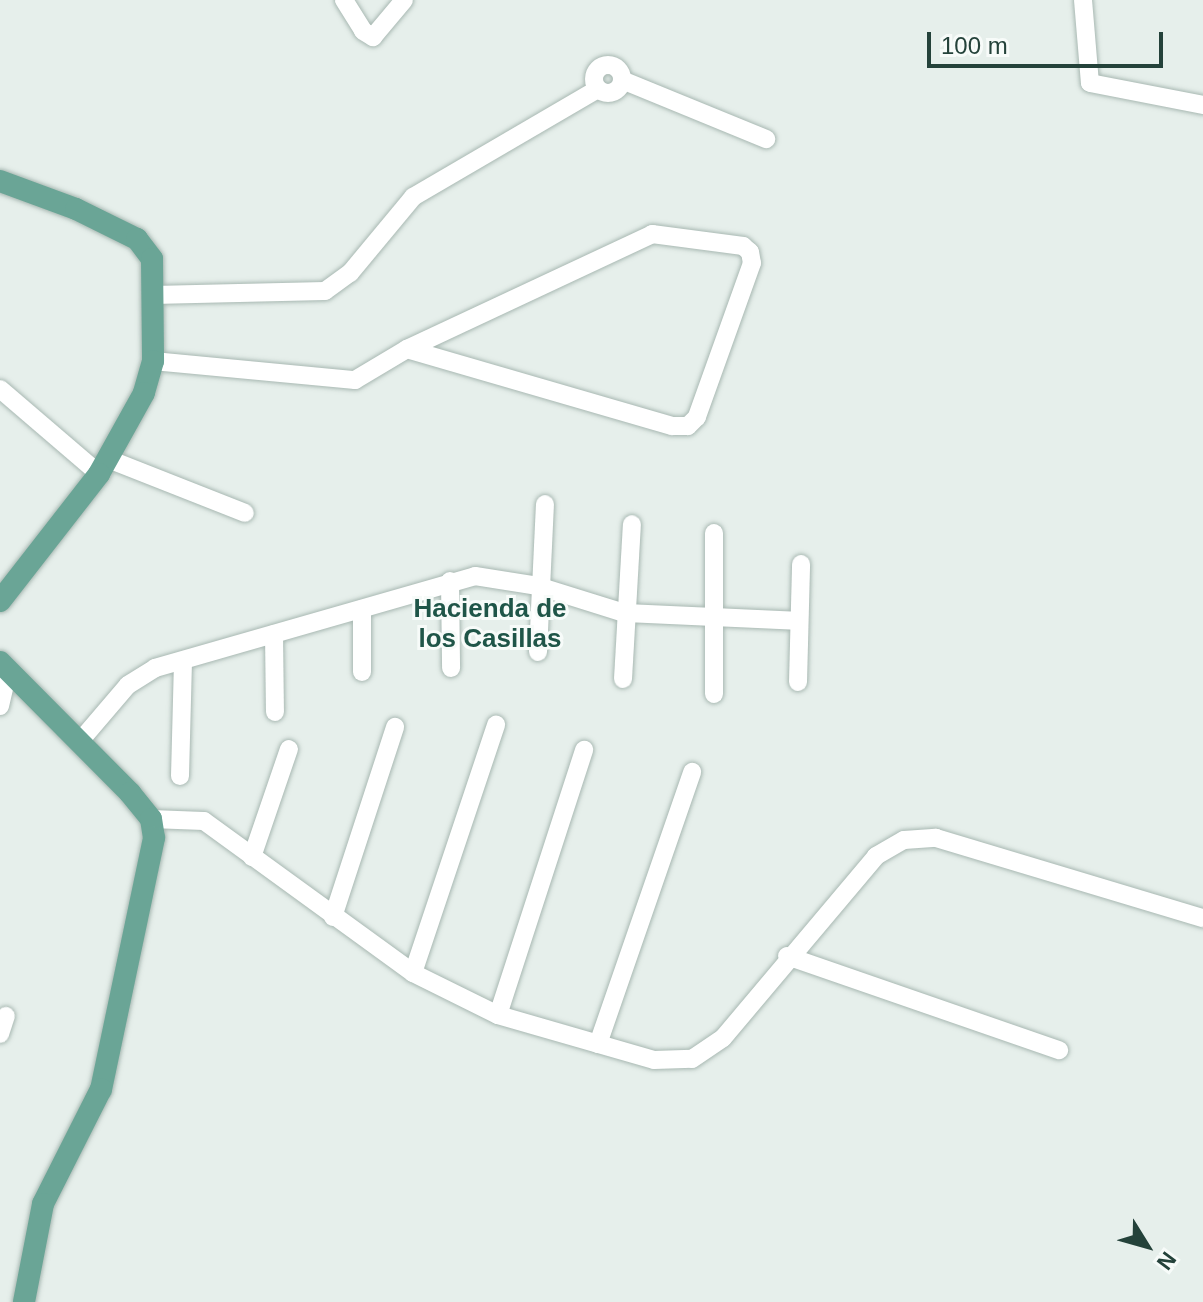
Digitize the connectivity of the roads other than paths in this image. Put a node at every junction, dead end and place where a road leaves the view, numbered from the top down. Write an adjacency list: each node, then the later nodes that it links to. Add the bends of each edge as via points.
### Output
1 (344, 0): 2 (street, via 363,31 373,37)
2 (404, 0)
3 (1083, 0): 4 (street, via 1090,83)
4 (1203, 105)
5 (766, 139): 7 (street, via 622,80 615,66 599,67 594,74 598,89 413,197 350,273 325,291)
6 (0, 181): 7 (main road, via 137,239 152,259)
7 (153, 295): 9 (main road)
8 (407, 349): 8 (street, via 672,426 688,426 697,417 752,263 750,252 743,246 652,234); 9 (street, via 355,380)
9 (153, 361): 11 (main road, via 144,393)
10 (0, 389): 11 (street)
11 (104, 466): 13 (street); 19 (main road)
12 (545, 504): 18 (street)
13 (245, 513)
14 (632, 524): 21 (street)
15 (714, 533): 22 (street)
16 (801, 564): 23 (street)
17 (450, 581): 18 (street, via 475,576); 20 (street); 28 (street)
18 (538, 586): 21 (street); 25 (street)
19 (0, 601)
20 (362, 609): 24 (street); 29 (street)
21 (624, 613): 22 (street); 30 (street)
22 (715, 619): 23 (street); 32 (street)
23 (798, 621): 31 (street)
24 (274, 634): 26 (street); 34 (street)
25 (538, 652)
26 (183, 661): 37 (street, via 155,668 128,685); 41 (street)
27 (4, 666): 33 (street); 37 (main road)
28 (451, 668)
29 (362, 672)
30 (623, 679)
31 (798, 682)
32 (714, 694)
33 (0, 706)
34 (275, 712)
35 (496, 725): 47 (street)
36 (395, 727): 44 (street)
37 (81, 740): 42 (main road)
38 (289, 749): 43 (street)
39 (584, 750): 48 (street)
40 (692, 772): 49 (street)
41 (180, 776)
42 (151, 819): 43 (street, via 204,821); 51 (main road, via 154,838 101,1089 43,1204)
43 (252, 857): 44 (street)
44 (333, 917): 47 (street)
45 (1203, 918): 46 (street, via 926,838 904,840 876,856)
46 (787, 956): 49 (street, via 723,1038 692,1059 654,1060); 50 (street)
47 (413, 973): 48 (street)
48 (498, 1015): 49 (street)
49 (598, 1044)
50 (1059, 1050)
51 (24, 1302)

